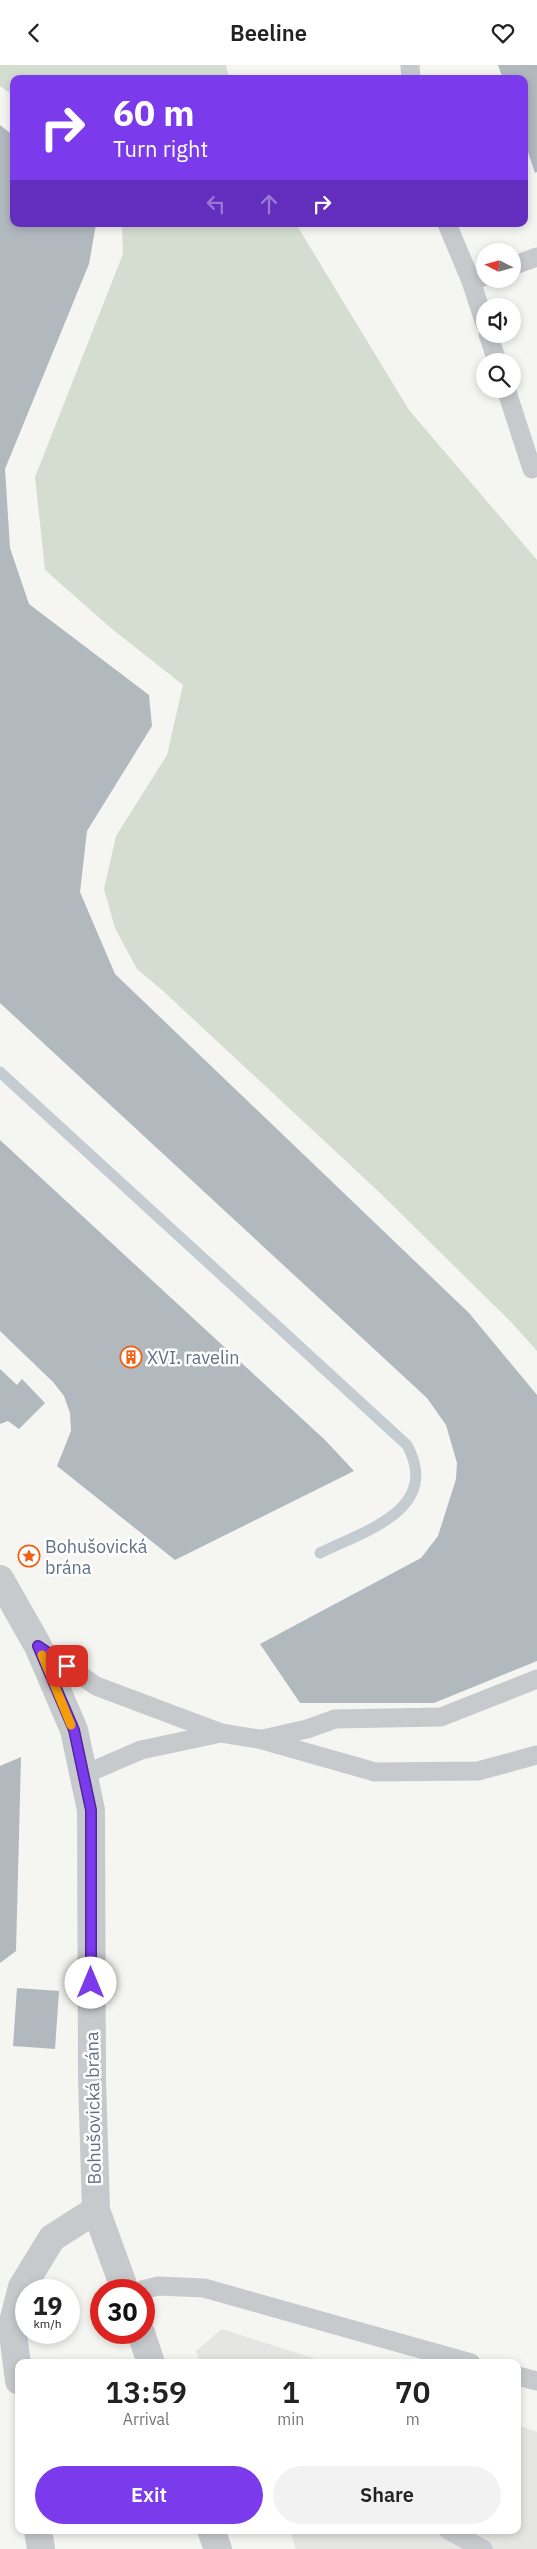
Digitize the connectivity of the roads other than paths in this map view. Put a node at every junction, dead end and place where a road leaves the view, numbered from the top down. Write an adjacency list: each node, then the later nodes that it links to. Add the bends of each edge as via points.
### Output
1 (449, 227): 4 (lane)
2 (537, 257): 3 (lane)
3 (521, 263)
4 (476, 275)
5 (509, 398): 6 (lane)
6 (532, 469)
7 (0, 1579): 8 (street, Bohušovická brána)
8 (38, 1646): 10 (lane, via 96,1686); 13 (street, Bohušovická brána, via 74,1730)
9 (537, 1679): 11 (lane, via 441,1717 335,1719 307,1729)
10 (221, 1733): 11 (lane); 13 (lane, via 141,1750)
11 (259, 1739): 12 (lane, via 376,1772 478,1771)
12 (537, 1755)
13 (83, 1775): 14 (street, Bohušovická brána, via 91,1810)
14 (96, 2210): 15 (street, Bohušovická brána); 18 (street, via 52,2238 22,2287 12,2326)
15 (121, 2279)
16 (155, 2287): 20 (lane, via 204,2287)
17 (144, 2344): 19 (street)
18 (16, 2359)
19 (150, 2359)
20 (457, 2359)
21 (521, 2377): 22 (lane)
22 (537, 2381)
23 (39, 2534): 26 (street)
24 (212, 2534): 27 (street)
25 (455, 2534): 28 (lane)
26 (41, 2549)
27 (218, 2549)
28 (483, 2549)

